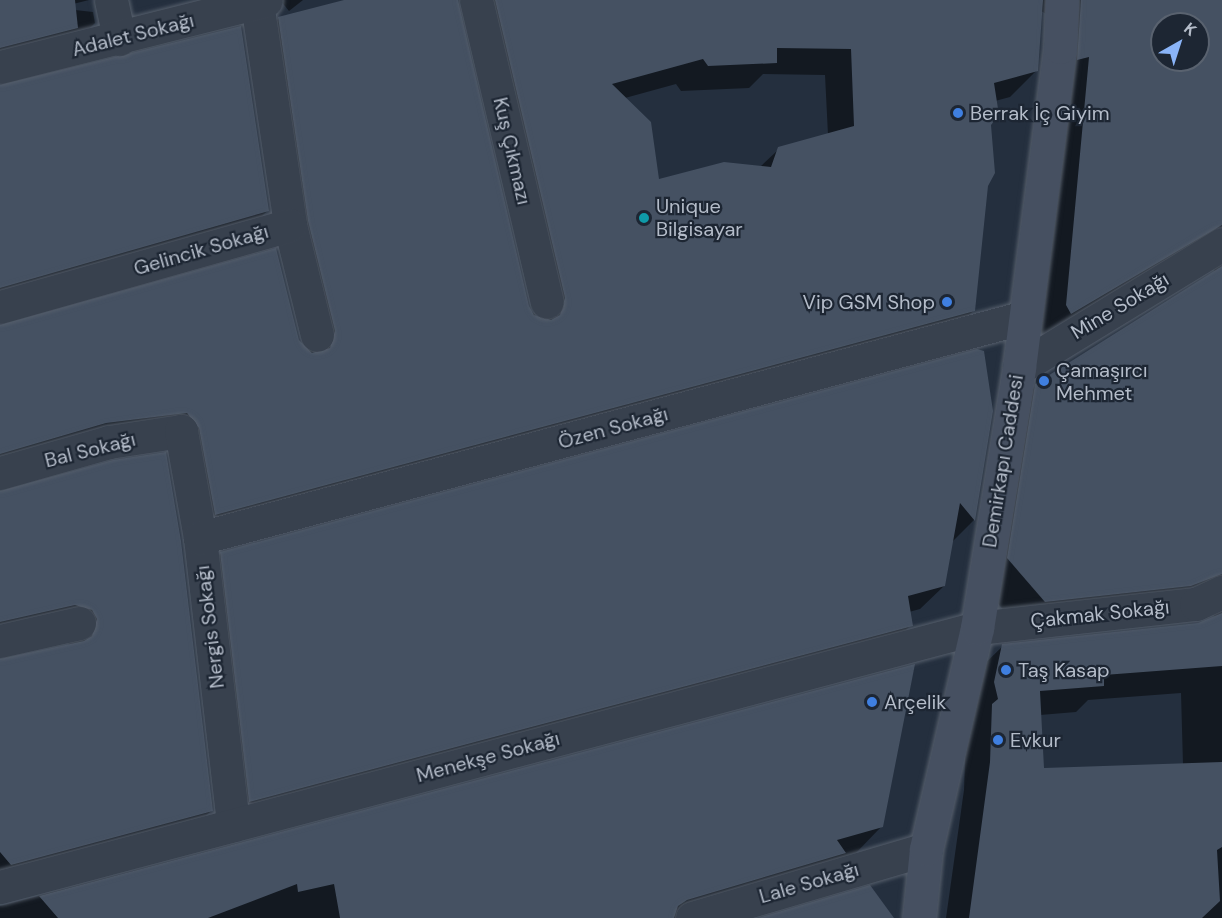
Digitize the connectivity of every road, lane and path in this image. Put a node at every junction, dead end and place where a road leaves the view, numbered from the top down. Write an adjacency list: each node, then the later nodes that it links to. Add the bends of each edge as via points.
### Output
1 (111, 0): 5 (street)
2 (476, 0): 9 (street, Kuş Çıkmazı)
3 (1062, 0): 11 (street, Demirkapı Caddesi, via 1060,47)
4 (261, 2): 5 (street, Adalet Sokağı); 7 (street, Gelincik Sokağı)
5 (119, 39): 6 (street, Adalet Sokağı)
6 (0, 67)
7 (290, 225): 10 (street, Gelincik Sokağı); 12 (street)
8 (1222, 244): 13 (street, Mine Sokağı)
9 (548, 302)
10 (0, 307)
11 (1025, 317): 13 (street, Demirkapı Caddesi); 16 (street, Özen Sokağı)
12 (317, 335)
13 (1018, 368): 19 (street, Demirkapı Caddesi)
14 (181, 431): 15 (street, Bal Sokağı, via 109,442); 16 (street, Nergis Sokağı)
15 (0, 473)
16 (200, 538): 21 (street, Nergis Sokağı)
17 (1222, 592): 19 (street, Çakmak Sokağı, via 1196,604)
18 (79, 623): 20 (street)
19 (977, 628): 21 (street, Menekşe Sokağı); 22 (street, Demirkapı Caddesi)
20 (0, 641)
21 (233, 825): 23 (street, Menekşe Sokağı)
22 (926, 849): 24 (street, Lale Sokağı); 25 (street, Demirkapı Caddesi)
23 (0, 887)
24 (692, 918)
25 (919, 918)

